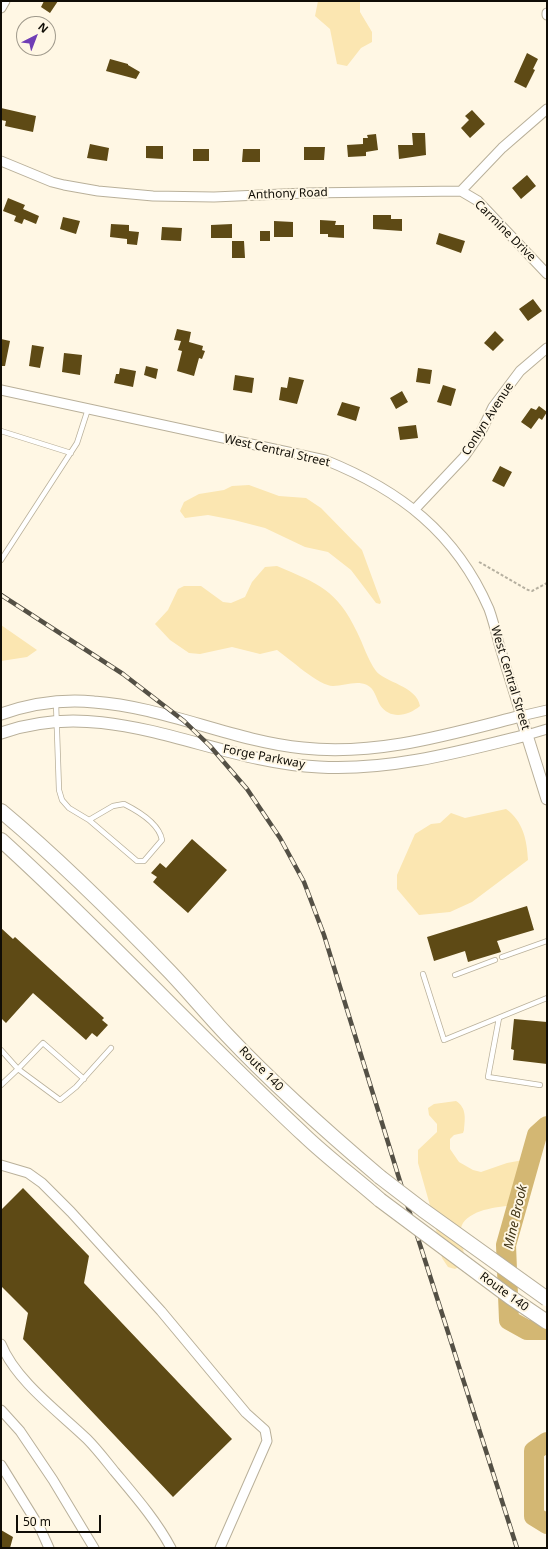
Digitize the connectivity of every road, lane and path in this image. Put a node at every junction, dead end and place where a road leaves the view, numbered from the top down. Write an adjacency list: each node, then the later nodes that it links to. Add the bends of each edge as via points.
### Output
1 (5, 1): 2 (street)
2 (1, 8)
3 (547, 109): 5 (street, via 502,148)
4 (1, 161): 5 (street, Anthony Road, via 64,185 153,196)
5 (461, 191): 6 (street, Carmine Drive, via 478,201)
6 (547, 274)
7 (547, 348): 12 (street, Conlyn Avenue, via 520,371 493,407 480,434 464,457)
8 (1, 390): 9 (street, West Central Street)
9 (88, 409): 11 (lane, via 81,435); 12 (street, West Central Street, via 325,460 376,484)
10 (1, 431): 11 (lane)
11 (72, 452): 13 (lane)
12 (415, 509): 19 (street, West Central Street, via 438,531 475,581 489,610)
13 (1, 560)
14 (479, 562): 15 (path, via 528,590 532,591)
15 (547, 583)
16 (56, 703): 18 (street, Forge Parkway); 19 (street, Forge Parkway, via 113,704 262,742 304,748 346,749 407,744); 20 (lane)
17 (547, 710): 19 (street)
18 (1, 714)
19 (521, 716): 23 (street, West Central Street)
20 (56, 721): 22 (street, Forge Parkway, via 42,722); 23 (street, Forge Parkway, via 83,720 124,725 276,762 318,768 359,768 400,763 443,756); 26 (lane, via 59,790 62,800 69,808)
21 (547, 729): 23 (street)
22 (1, 733)
23 (527, 735): 24 (street, West Central Street)
24 (547, 799)
25 (1, 811): 42 (main road, Route 140, bridge, via 84,886 170,972 271,1080 314,1120 380,1177)
26 (89, 820): 26 (lane, via 137,861 144,861 162,840 161,833 150,821 124,804 113,806)
27 (1, 840): 43 (main road, Route 140, bridge, via 58,892 305,1137 380,1200)
28 (547, 941): 29 (lane)
29 (502, 957)
30 (495, 960): 32 (lane)
31 (423, 974): 34 (lane, via 444,1040)
32 (455, 974)
33 (547, 998): 34 (lane)
34 (499, 1018): 40 (lane, via 488,1077)
35 (111, 1048): 38 (lane)
36 (1, 1050): 37 (lane)
37 (18, 1069): 38 (lane, via 60,1100); 38 (lane, via 43,1043); 39 (lane)
38 (84, 1078)
39 (1, 1085)
40 (540, 1085)
41 (1, 1166): 50 (street, via 28,1173 42,1183 161,1311 246,1413 265,1430 267,1441)
42 (547, 1299)
43 (547, 1322)
44 (1, 1344): 49 (street, via 22,1376 88,1440 126,1485 161,1530)
45 (1, 1410): 48 (street, via 20,1431)
46 (1, 1466): 47 (street, via 40,1528)
47 (49, 1548)
48 (94, 1548)
49 (171, 1548)
50 (220, 1548)

